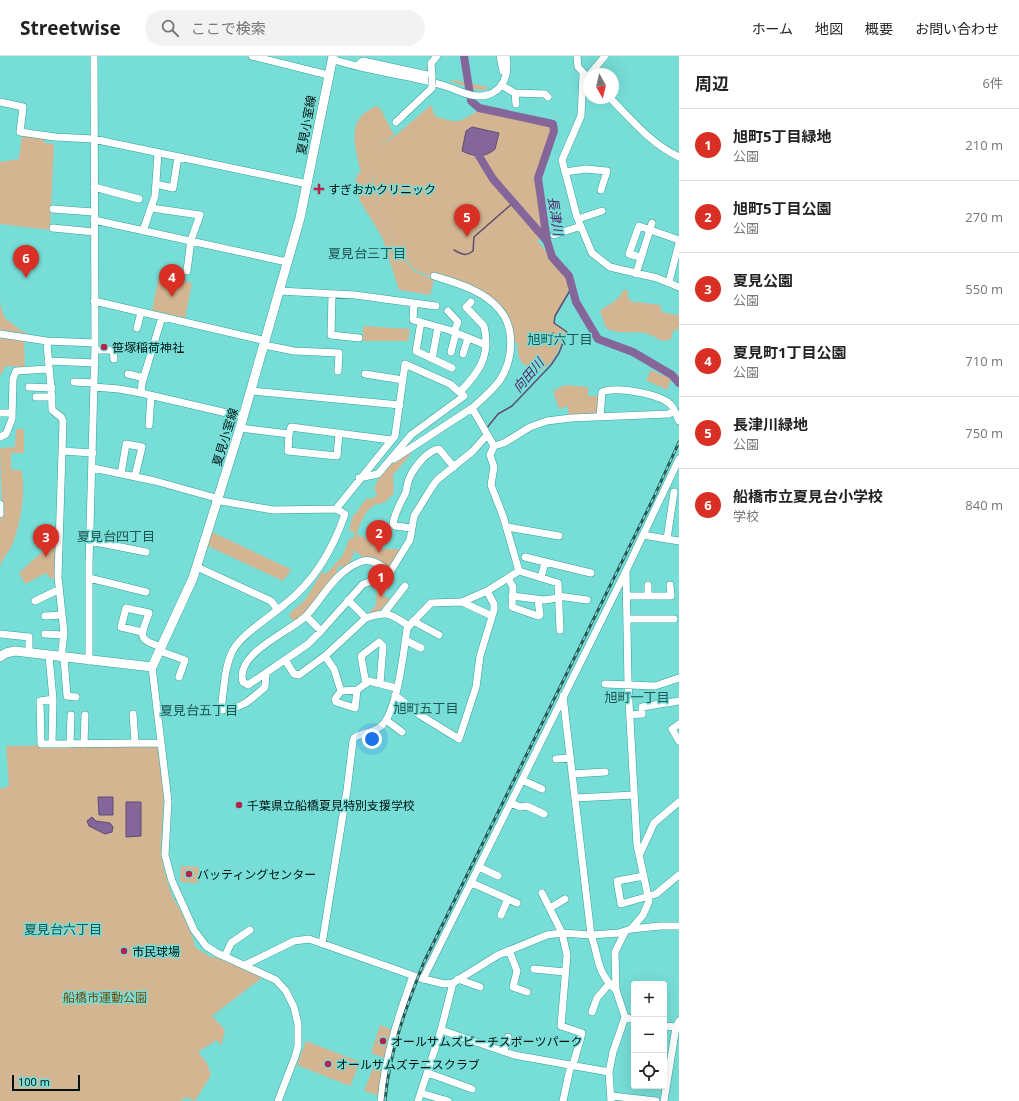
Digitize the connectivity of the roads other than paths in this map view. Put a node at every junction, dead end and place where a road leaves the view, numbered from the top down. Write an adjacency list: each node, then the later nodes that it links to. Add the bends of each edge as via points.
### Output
1 (94, 56): 24 (street)
2 (252, 56): 12 (street)
3 (437, 56): 13 (street, via 431,63)
4 (500, 56): 16 (street, via 503,71 498,83 486,91)
5 (506, 56): 14 (street, via 508,71)
6 (577, 56): 11 (street, via 578,67)
7 (605, 56): 10 (street)
8 (332, 57): 9 (street); 12 (main road, 夏見小室線)
9 (360, 65): 13 (street, via 363,61); 15 (street, via 361,70); 16 (street, via 434,80)
10 (595, 68)
11 (583, 72)
12 (328, 75): 30 (main road, 夏見小室線)
13 (432, 77): 15 (street, bridge)
14 (501, 85): 16 (street, via 491,94); 17 (street)
15 (432, 86): 23 (street)
16 (470, 93)
17 (515, 93): 18 (street, via 545,94); 20 (street)
18 (548, 97)
19 (0, 102): 24 (street, via 23,107 20,132)
20 (516, 104)
21 (584, 104): 28 (street, via 582,116 562,160)
22 (615, 104): 27 (street, via 638,130)
23 (396, 122)
24 (93, 139): 25 (street); 31 (street)
25 (158, 153): 26 (street); 29 (street)
26 (178, 157): 29 (street, via 173,188); 30 (street)
27 (679, 157)
28 (565, 172): 32 (street, via 586,169 607,171); 38 (street)
29 (156, 184): 35 (street)
30 (308, 184): 49 (main road, 夏見小室線)
31 (94, 187): 33 (street); 36 (street)
32 (601, 190)
33 (139, 199)
34 (53, 208): 36 (street)
35 (151, 208): 43 (street); 46 (street, via 200,215)
36 (94, 212): 39 (street)
37 (602, 212): 38 (street)
38 (578, 219): 40 (street)
39 (94, 220): 43 (street); 44 (street)
40 (581, 226): 45 (street); 51 (street, via 595,256 610,267)
41 (651, 226): 47 (street); 48 (street); 48 (street, via 639,226 629,254)
42 (53, 228): 44 (street)
43 (143, 231): 46 (street)
44 (94, 232): 57 (street)
45 (554, 235)
46 (191, 240): 49 (street); 50 (street)
47 (679, 241): 53 (street)
48 (640, 257): 51 (street)
49 (287, 262): 55 (main road, 夏見小室線)
50 (187, 271)
51 (636, 274): 53 (street)
52 (434, 276): 99 (street, via 474,291 499,309 508,328 511,342 505,370 496,384)
53 (668, 282): 54 (street)
54 (679, 286)
55 (279, 291): 56 (street); 72 (main road, 夏見小室線)
56 (332, 294): 59 (street); 69 (street, via 331,335)
57 (94, 301): 62 (street); 74 (street)
58 (472, 302): 73 (street, via 466,307 484,326)
59 (414, 303): 60 (street); 64 (street, via 412,318)
60 (436, 306)
61 (448, 311): 67 (street, via 458,322)
62 (141, 312): 63 (street); 66 (street)
63 (162, 316): 72 (street); 86 (street)
64 (421, 322): 65 (street); 77 (street, via 416,352)
65 (438, 327): 67 (street); 77 (street)
66 (137, 328)
67 (455, 332): 70 (street); 75 (street)
68 (0, 334): 71 (street)
69 (359, 338)
70 (468, 338): 73 (street); 76 (street)
71 (47, 341): 74 (street); 79 (street)
72 (265, 343): 83 (street, via 294,351 339,353); 92 (main road, 夏見小室線)
73 (486, 345): 93 (street, via 479,372)
74 (95, 346): 78 (street, via 113,350); 80 (street)
75 (451, 352)
76 (463, 354)
77 (432, 359): 81 (street)
78 (114, 360)
79 (48, 361): 80 (street); 82 (street)
80 (94, 363): 89 (street)
81 (452, 368)
82 (48, 369): 91 (street); 101 (street, via 16,371 13,378)
83 (338, 371)
84 (128, 374): 86 (street)
85 (365, 374): 87 (street)
86 (144, 378): 94 (street)
87 (403, 380): 93 (street, via 405,364 450,384); 98 (street)
88 (74, 382): 89 (street)
89 (94, 385): 94 (street); 114 (street)
90 (29, 387): 91 (street)
91 (52, 388): 97 (street)
92 (251, 391): 98 (street); 103 (main road, 夏見小室線)
93 (460, 392): 116 (street, via 464,396 412,435)
94 (141, 393): 95 (street)
95 (151, 396): 103 (street); 105 (street)
96 (36, 397): 97 (street)
97 (52, 397): 113 (street, via 52,410 62,418)
98 (400, 406): 111 (street, via 395,436)
99 (472, 408): 109 (street); 116 (street)
100 (0, 413): 101 (street)
101 (12, 413): 110 (street, via 6,434)
102 (678, 416): 104 (street, via 669,414); 104 (street, via 671,405 653,396 626,390 604,390 601,394)
103 (244, 417): 106 (main road, 夏見小室線)
104 (600, 417): 112 (street, via 547,421)
105 (149, 425)
106 (240, 428): 108 (street); 124 (main road, 夏見小室線)
107 (339, 433): 108 (street, via 291,427); 108 (street, via 337,456 288,451); 111 (street)
108 (290, 434)
109 (488, 435): 112 (street); 117 (street)
110 (0, 437)
111 (391, 440): 121 (street)
112 (494, 446): 129 (street, via 490,454 494,467 491,485)
113 (62, 451): 114 (street); 149 (street)
114 (93, 453): 118 (street)
115 (679, 459): 122 (street)
116 (390, 460): 121 (street, via 378,474)
117 (454, 467): 128 (street, via 432,487 414,516); 128 (street, via 439,449 435,449 413,471 396,510 393,524)
118 (93, 468): 119 (street); 133 (street)
119 (121, 474): 120 (street); 120 (street, via 126,444 142,447)
120 (135, 476): 124 (street)
121 (359, 478): 126 (street)
122 (665, 490): 123 (street); 130 (street)
123 (677, 492): 132 (street)
124 (218, 500): 126 (street, via 273,510); 138 (main road, 夏見小室線)
125 (0, 504): 127 (street)
126 (336, 509): 161 (street, via 345,514 329,553 296,595)
127 (0, 514)
128 (412, 528): 140 (street, via 410,540)
129 (507, 528): 131 (street); 141 (street)
130 (643, 535): 132 (street); 139 (street)
131 (559, 536)
132 (667, 539): 134 (street)
133 (90, 541): 135 (street); 143 (street)
134 (679, 541)
135 (146, 552)
136 (526, 557): 137 (street)
137 (544, 562): 142 (street); 145 (street)
138 (197, 567): 161 (street, via 271,601); 180 (main road, 夏見小室線)
139 (626, 571): 153 (street); 199 (street)
140 (390, 572): 156 (street, via 386,577 363,584); 165 (street, via 379,564 361,561 345,571)
141 (519, 572): 144 (street); 145 (street)
142 (591, 573)
143 (89, 578): 151 (street); 187 (street)
144 (508, 578): 150 (street); 152 (street, via 513,587)
145 (541, 578): 155 (street, via 558,583)
146 (648, 585): 154 (street)
147 (670, 585): 154 (street, via 671,596)
148 (405, 586): 162 (street)
149 (58, 590): 159 (street); 163 (street)
150 (487, 591): 160 (street); 166 (street, via 494,604)
151 (146, 592)
152 (512, 596): 157 (street); 157 (street, via 512,607 538,616)
153 (627, 596): 154 (street); 168 (street)
154 (648, 596)
155 (558, 597): 157 (street); 158 (street); 171 (street)
156 (348, 600): 167 (street); 172 (street)
157 (538, 600)
158 (587, 600)
159 (35, 601)
160 (462, 602): 166 (street); 170 (street, via 431,603)
161 (278, 610): 189 (street, via 233,650 227,666 221,710 246,703 265,687)
162 (384, 613): 167 (street); 170 (street)
163 (62, 615): 164 (street); 176 (street)
164 (45, 616)
165 (306, 616): 172 (street); 189 (street, via 258,650 248,661 242,680 248,685)
166 (492, 616): 198 (street, via 480,656 476,687 459,739 420,715)
167 (366, 618): 183 (street)
168 (627, 619): 169 (street); 195 (street)
169 (674, 619)
170 (411, 624): 177 (street); 178 (street)
171 (560, 630)
172 (321, 631): 186 (street)
173 (142, 632): 180 (street, via 146,642)
174 (0, 634): 181 (street, via 29,637)
175 (45, 634): 176 (street)
176 (63, 635): 185 (street)
177 (439, 635)
178 (405, 640): 179 (street); 198 (street)
179 (421, 648)
180 (161, 649): 188 (main road, 夏見小室線); 190 (street, via 185,660)
181 (29, 653): 182 (main road); 184 (main road, via 12,651)
182 (49, 656): 185 (main road); 201 (street)
183 (325, 656): 186 (street, via 299,675 294,674); 197 (street, via 334,669)
184 (0, 657)
185 (63, 658): 187 (main road); 200 (street, via 68,696)
186 (285, 660): 189 (street)
187 (89, 661): 188 (main road)
188 (152, 667): 212 (street)
189 (266, 674)
190 (178, 677)
191 (679, 678): 195 (street, via 655,686)
192 (366, 684): 193 (street, via 369,681); 193 (street, via 361,656 379,642 382,646); 196 (street)
193 (380, 684): 198 (street)
194 (604, 684): 195 (street)
195 (628, 684): 206 (street)
196 (357, 690): 197 (street); 197 (street, via 355,708 336,702)
197 (340, 691)
198 (396, 691): 207 (street)
199 (563, 696): 216 (street); 220 (street)
200 (76, 697)
201 (53, 699): 213 (street); 213 (street, via 40,701 41,744)
202 (679, 701): 206 (street, via 642,707 642,714)
203 (133, 714): 211 (street)
204 (71, 715): 214 (street)
205 (85, 715): 215 (street)
206 (630, 715): 222 (street)
207 (386, 720): 209 (street); 245 (street, via 380,727 354,738)
208 (679, 724): 210 (street, via 672,728)
209 (402, 732)
210 (679, 741)
211 (135, 743): 212 (street); 215 (street)
212 (161, 743): 247 (street, via 168,801 165,855 168,872 200,939 206,946)
213 (52, 744): 214 (street)
214 (70, 744): 215 (street)
215 (84, 744)
216 (570, 758): 217 (street); 219 (street)
217 (556, 759)
218 (605, 772): 219 (street)
219 (572, 774): 223 (street)
220 (522, 780): 221 (street); 225 (street)
221 (542, 789)
222 (634, 794): 223 (street); 227 (street)
223 (575, 798): 244 (street)
224 (679, 802): 227 (street, via 654,823)
225 (511, 803): 226 (street, via 520,807 527,806); 228 (street)
226 (544, 814)
227 (639, 856): 231 (street)
228 (479, 867): 230 (street); 232 (street)
229 (679, 875): 234 (street)
230 (498, 876)
231 (644, 876): 234 (street); 234 (street, via 617,881 620,904)
232 (472, 882): 235 (street); 252 (street)
233 (542, 893): 238 (street)
234 (649, 897): 242 (street, via 647,908)
235 (508, 899): 237 (street); 239 (street)
236 (565, 899): 238 (street)
237 (517, 903)
238 (550, 908): 243 (street)
239 (501, 915)
240 (679, 926): 242 (street)
241 (250, 930): 247 (street, via 231,942)
242 (628, 930): 244 (street); 256 (street, via 615,952)
243 (562, 933): 244 (street); 246 (street, via 547,935); 250 (street, via 567,955)
244 (590, 934): 254 (street, via 602,975)
245 (322, 944): 248 (street, via 309,939 294,940); 251 (street)
246 (509, 950): 253 (street); 257 (street, via 516,971 513,987)
247 (225, 956): 248 (street)
248 (245, 965): 272 (street, via 270,976 282,985 296,1015 298,1041 295,1057)
249 (534, 969): 250 (street)
250 (565, 972): 266 (street, via 561,1026 582,1033)
251 (413, 976): 252 (street); 273 (street, via 394,1030)
252 (423, 979): 253 (street, via 444,984)
253 (456, 981): 255 (street); 263 (street)
254 (609, 984): 256 (street); 258 (street, via 597,998)
255 (480, 988)
256 (616, 990): 259 (street)
257 (527, 992)
258 (592, 1012)
259 (625, 1018): 260 (street); 267 (street)
260 (631, 1019)
261 (678, 1025): 262 (street); 278 (street)
262 (667, 1026)
263 (441, 1030): 265 (street); 268 (street)
264 (508, 1037): 265 (street)
265 (504, 1052): 266 (street, via 526,1058)
266 (572, 1064): 267 (street); 276 (street)
267 (609, 1072): 271 (street)
268 (428, 1073): 269 (street); 270 (street)
269 (472, 1089)
270 (421, 1093): 274 (street); 275 (street)
271 (611, 1098): 277 (street)
272 (278, 1101)
273 (380, 1101)
274 (418, 1101)
275 (448, 1101)
276 (563, 1101)
277 (656, 1101)
278 (664, 1101)

